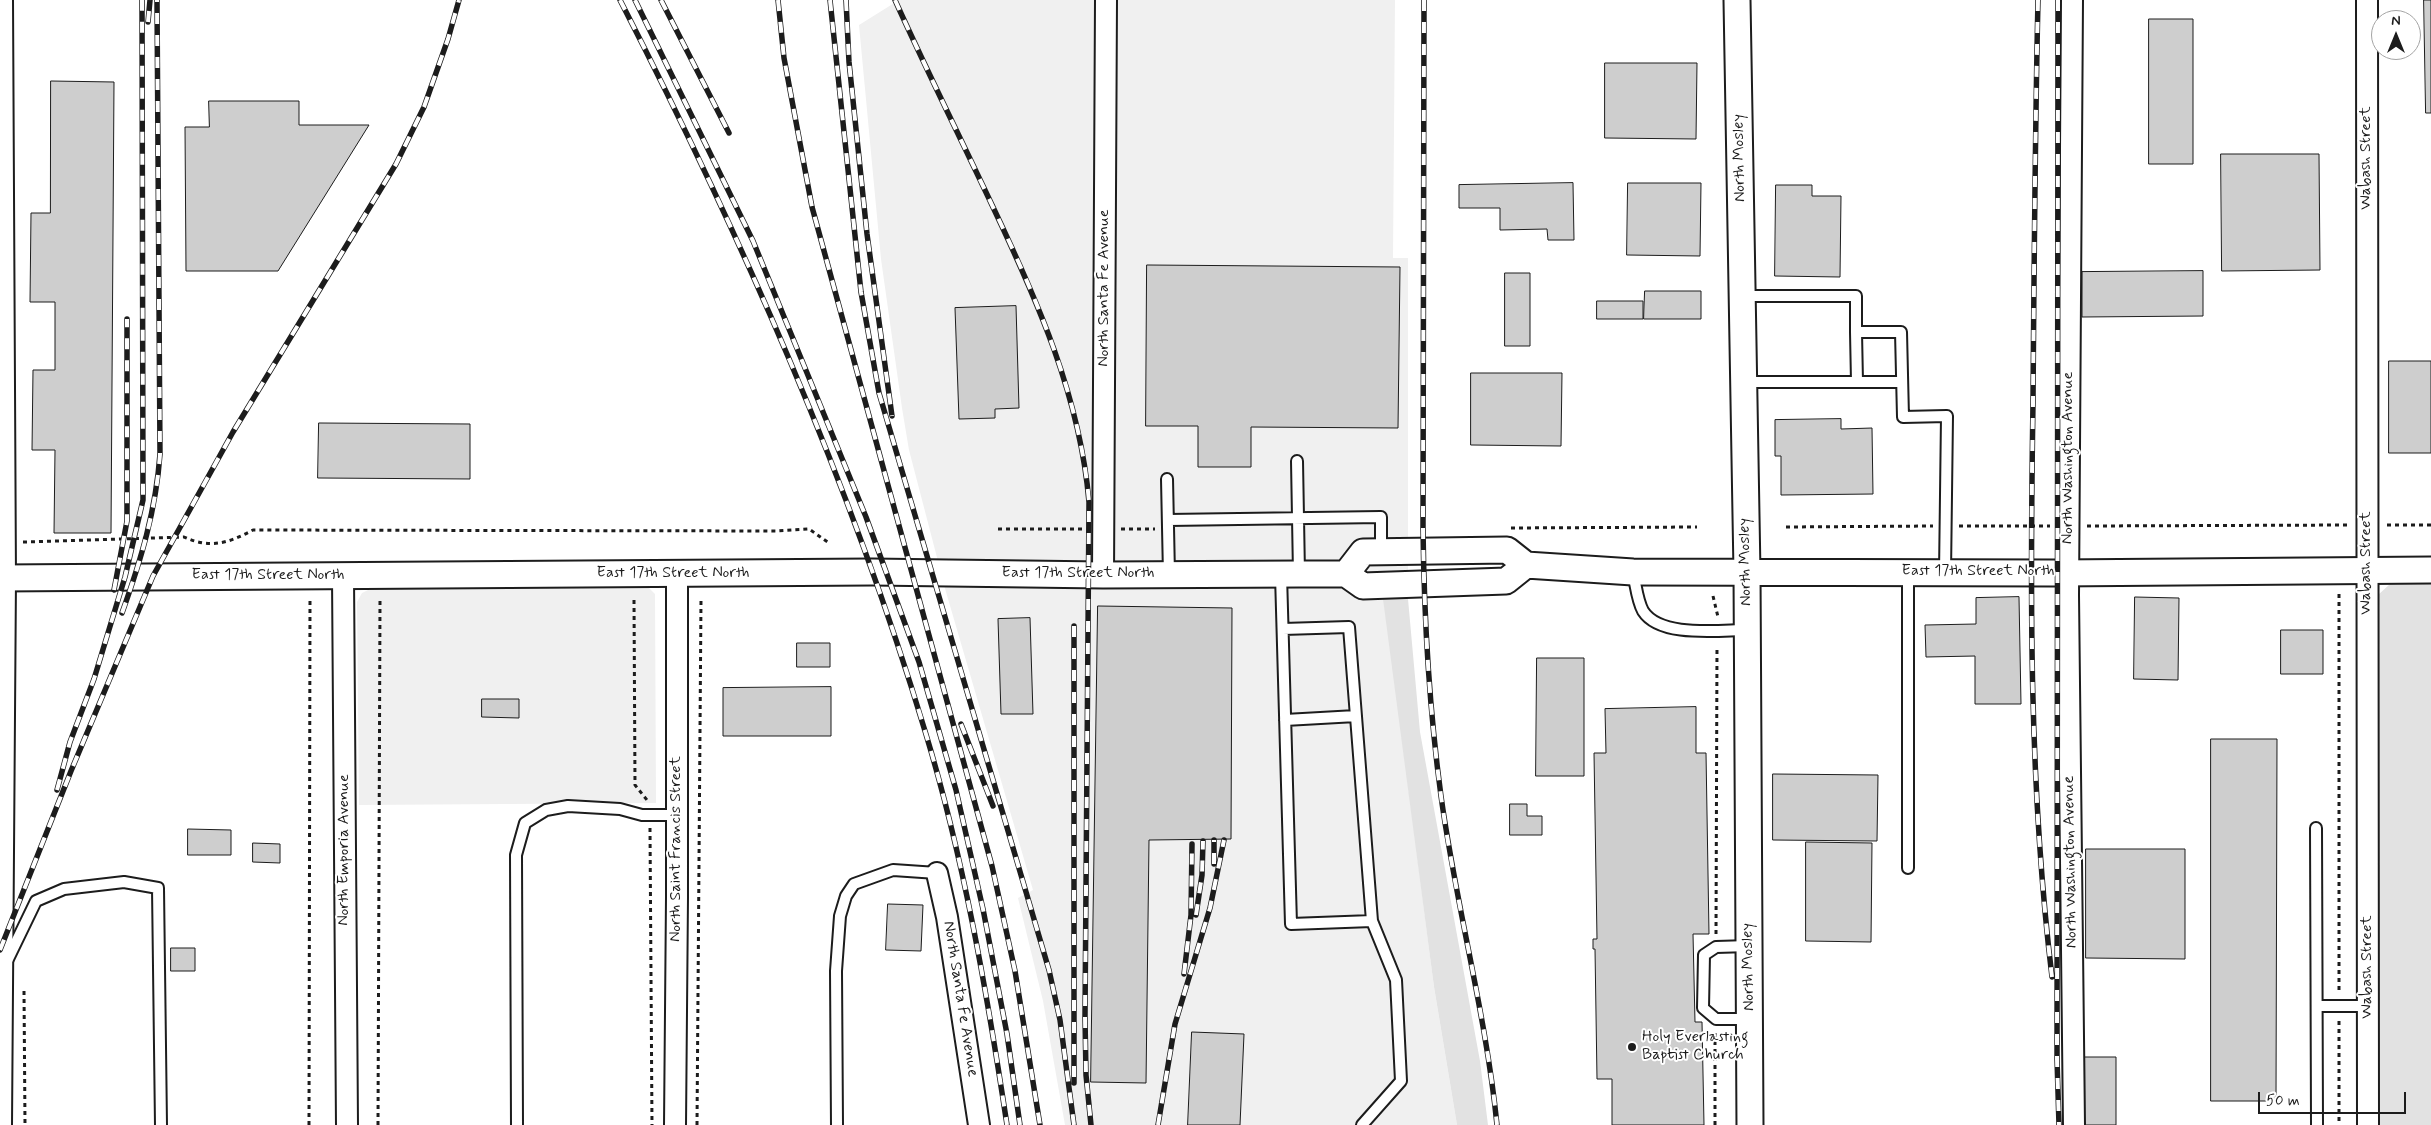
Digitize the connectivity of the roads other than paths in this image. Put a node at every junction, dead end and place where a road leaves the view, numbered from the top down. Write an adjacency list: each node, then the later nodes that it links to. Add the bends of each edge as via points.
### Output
1 (2, 0): 30 (street)
2 (1106, 0): 28 (street, North Santa Fe Avenue)
3 (1737, 0): 6 (street, North Mosley)
4 (2072, 0): 23 (street, North Washington Avenue)
5 (2367, 0): 17 (street, Wabash Street)
6 (1742, 296): 7 (lane, via 1856,296); 8 (street, North Mosley)
7 (1856, 332): 9 (lane); 10 (lane, via 1901,332)
8 (1743, 382): 9 (lane); 20 (street, North Mosley)
9 (1857, 382): 10 (lane)
10 (1902, 382): 22 (lane, via 1903,417 1947,416)
11 (1297, 462): 13 (lane)
12 (1168, 479): 14 (lane)
13 (1298, 518): 14 (lane); 15 (lane, via 1381,517); 26 (lane)
14 (1168, 520): 25 (lane)
15 (1381, 551): 16 (street, via 1507,550); 27 (street, via 1363,552)
16 (1526, 565): 19 (street, East 17th Street North); 27 (street, East 17th Street North, via 1506,581 1363,586)
17 (2366, 570): 18 (street, East 17th Street North); 23 (street, East 17th Street North); 46 (street, Wabash Street)
18 (2431, 570)
19 (1633, 572): 20 (street, East 17th Street North); 32 (lane, via 1643,611 1656,623 1673,629)
20 (1746, 572): 21 (street, East 17th Street North); 32 (street, North Mosley)
21 (1908, 572): 22 (street, East 17th Street North); 39 (lane)
22 (1945, 572): 23 (street, East 17th Street North)
23 (2068, 572): 57 (street, North Washington Avenue)
24 (677, 574): 28 (street, East 17th Street North); 29 (street, East 17th Street North); 37 (street, North Saint Francis Street)
25 (1169, 574): 26 (street, East 17th Street North); 28 (street, East 17th Street North)
26 (1290, 574): 27 (street, East 17th Street North); 31 (lane)
27 (1346, 574)
28 (1103, 575)
29 (343, 576): 30 (street, East 17th Street North); 50 (street, North Emporia Avenue)
30 (2, 578): 33 (street)
31 (1283, 629): 35 (lane, via 1350,627); 36 (lane)
32 (1747, 630): 43 (street, North Mosley)
33 (2, 653): 34 (street)
34 (2, 703): 41 (street)
35 (1356, 716): 36 (lane); 42 (lane)
36 (1285, 720): 42 (lane, via 1291,924)
37 (678, 815): 51 (lane, via 568,806 546,810 525,823 516,855); 52 (street, North Saint Francis Street)
38 (2316, 828): 45 (lane)
39 (1908, 868)
40 (937, 873): 53 (lane, via 893,870 854,884 846,896 840,916 836,972); 54 (street, North Santa Fe Avenue, via 947,917)
41 (1, 890): 44 (street)
42 (1372, 921): 55 (lane, via 1396,980 1401,1081)
43 (1749, 946): 47 (street, North Mosley); 47 (lane, via 1716,947 1704,955 1703,1008 1716,1019)
44 (2, 963): 48 (street); 49 (lane, via 36,901 64,889 124,882 158,888)
45 (2317, 1006): 46 (lane); 58 (lane)
46 (2368, 1006): 59 (street, Wabash Street)
47 (1750, 1019): 56 (street, North Mosley)
48 (1, 1125)
49 (161, 1125)
50 (347, 1125)
51 (517, 1125)
52 (674, 1125)
53 (837, 1125)
54 (979, 1125)
55 (1362, 1125)
56 (1750, 1125)
57 (2074, 1125)
58 (2317, 1125)
59 (2368, 1125)

